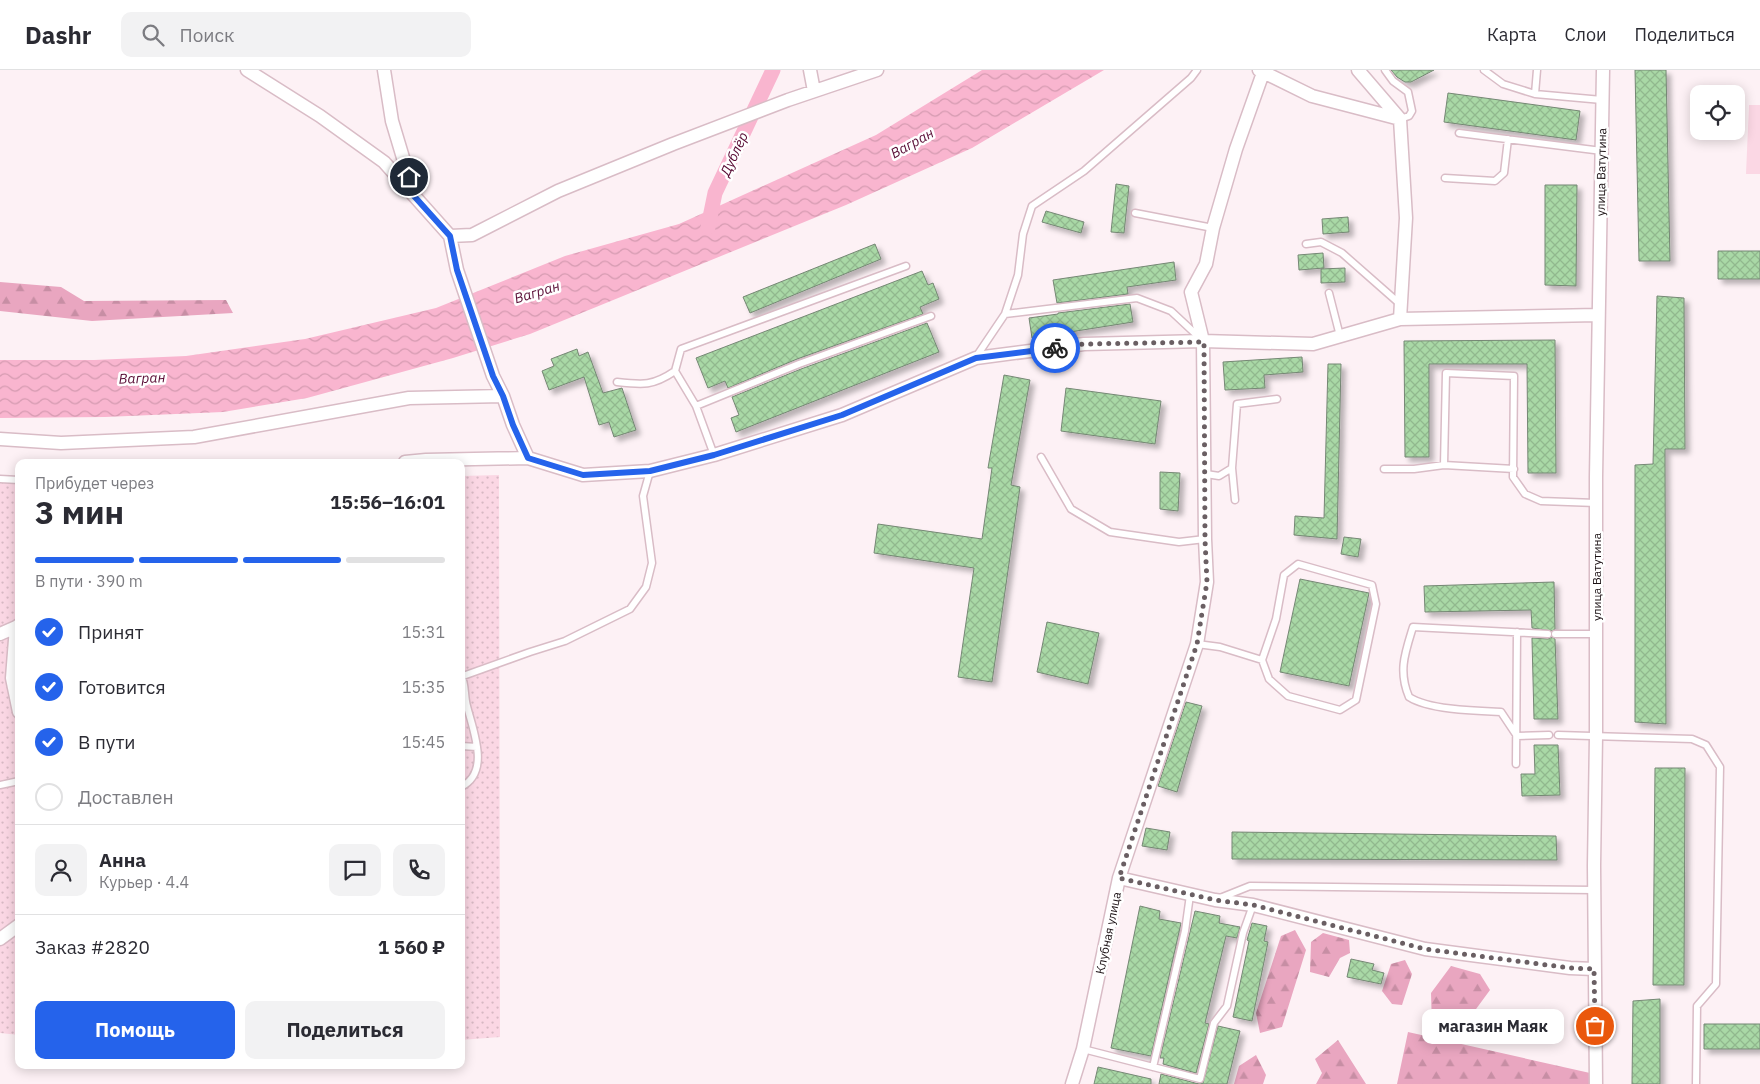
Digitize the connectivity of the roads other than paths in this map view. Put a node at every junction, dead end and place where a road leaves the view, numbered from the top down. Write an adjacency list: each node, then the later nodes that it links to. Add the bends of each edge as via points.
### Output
1 (247, 70): 20 (street, via 320,116 384,162)
2 (384, 70): 20 (street, via 392,121)
3 (810, 70): 12 (street)
4 (877, 70): 12 (street)
5 (1197, 70): 28 (lane, via 1084,171 1032,206 1023,234 1018,275)
6 (1358, 70): 15 (street)
7 (1385, 70): 15 (lane, via 1408,92 1412,111)
8 (1537, 70): 13 (lane)
9 (1603, 70): 14 (street, улица Ватутина)
10 (1262, 71): 15 (street, via 1312,96); 22 (street, Клубная улица)
11 (1486, 71): 13 (lane, via 1503,84)
12 (814, 91): 23 (street, via 558,191 472,235)
13 (1535, 94): 14 (lane)
14 (1602, 100): 18 (street, улица Ватутина)
15 (1400, 119): 27 (street, via 1406,218)
16 (1459, 133): 17 (lane)
17 (1508, 139): 18 (lane); 19 (lane, via 1504,173 1495,181)
18 (1602, 151): 29 (street, улица Ватутина)
19 (1445, 178)
20 (414, 196): 23 (street)
21 (1135, 214): 22 (lane)
22 (1213, 228): 33 (street, Клубная улица, via 1206,264 1191,292)
23 (450, 236): 37 (street, via 457,270 493,376)
24 (1306, 244): 27 (lane, via 1321,242 1342,253)
25 (906, 266): 35 (lane, via 682,349)
26 (1329, 293): 32 (lane)
27 (1401, 305): 31 (street)
28 (1005, 314): 33 (lane, via 1137,298 1171,311); 34 (lane)
29 (1598, 315): 31 (street); 54 (street, улица Ватутина)
30 (931, 316): 39 (lane)
31 (1400, 319): 32 (street)
32 (1340, 336): 33 (street, via 1312,344)
33 (1204, 342): 34 (street, via 1084,344); 50 (street, Клубная улица)
34 (976, 358): 41 (street, via 842,415)
35 (676, 371): 36 (lane, via 664,379 642,385); 39 (lane)
36 (617, 382)
37 (503, 396): 40 (street, via 409,398 194,437 61,443); 43 (street)
38 (1278, 399): 46 (lane, via 1237,404)
39 (696, 406): 41 (lane)
40 (0, 439)
41 (714, 455): 49 (street)
42 (1042, 457): 55 (lane, via 1070,509 1110,532 1179,542)
43 (528, 458): 44 (street); 49 (street, via 583,475)
44 (465, 459)
45 (1444, 465): 47 (lane); 48 (lane); 48 (lane, via 1446,373 1514,376)
46 (1232, 468): 50 (lane, via 1220,476); 53 (lane)
47 (1384, 469)
48 (1514, 469): 54 (lane, via 1513,477 1525,494 1533,498)
49 (650, 471): 65 (lane, via 643,496 652,563 646,587 630,609 565,641)
50 (1206, 474): 55 (street, Клубная улица)
51 (0, 479): 52 (lane)
52 (15, 480)
53 (1236, 500)
54 (1596, 503): 61 (street, улица Ватутина)
55 (1205, 540): 62 (street, Клубная улица, via 1207,582)
56 (15, 627): 58 (street)
57 (1517, 632): 59 (lane); 70 (lane); 70 (lane, via 1414,627 1405,658 1403,680 1409,697 1421,703 1501,712)
58 (0, 634)
59 (1548, 634)
60 (1555, 634): 61 (lane)
61 (1596, 634): 71 (street, улица Ватутина)
62 (1197, 644): 64 (lane, via 1220,647); 78 (street, Клубная улица)
63 (15, 659): 66 (street, via 12,678)
64 (1262, 660): 64 (lane, via 1276,619 1284,575 1298,564 1372,585 1376,604 1356,700 1340,710 1288,696 1269,679)
65 (465, 675)
66 (15, 693)
67 (465, 696): 73 (lane)
68 (1549, 735): 70 (lane)
69 (1558, 735): 71 (lane)
70 (1517, 736): 74 (lane)
71 (1596, 736): 79 (street, улица Ватутина); 90 (lane, via 1692,739 1706,745 1720,767 1717,977 1716,984 1697,1006)
72 (465, 746): 73 (lane)
73 (477, 747): 77 (lane, via 478,767 470,783)
74 (1516, 764)
75 (15, 781): 76 (lane)
76 (0, 785)
77 (465, 785)
78 (1119, 878): 80 (street); 86 (street, Клубная улица)
79 (1594, 890): 81 (lane, via 1250,886); 85 (street, улица Ватутина)
80 (1190, 895): 81 (street); 87 (lane)
81 (1215, 900): 82 (street)
82 (1253, 905): 85 (street, via 1425,949); 87 (lane, via 1243,933 1227,1006 1214,1023 1200,1079)
83 (15, 928): 84 (street)
84 (0, 939)
85 (1594, 969): 89 (street, улица Ватутина)
86 (1083, 1049): 87 (lane); 88 (street, Клубная улица)
87 (1153, 1067)
88 (1072, 1084)
89 (1596, 1084)
90 (1696, 1084)

